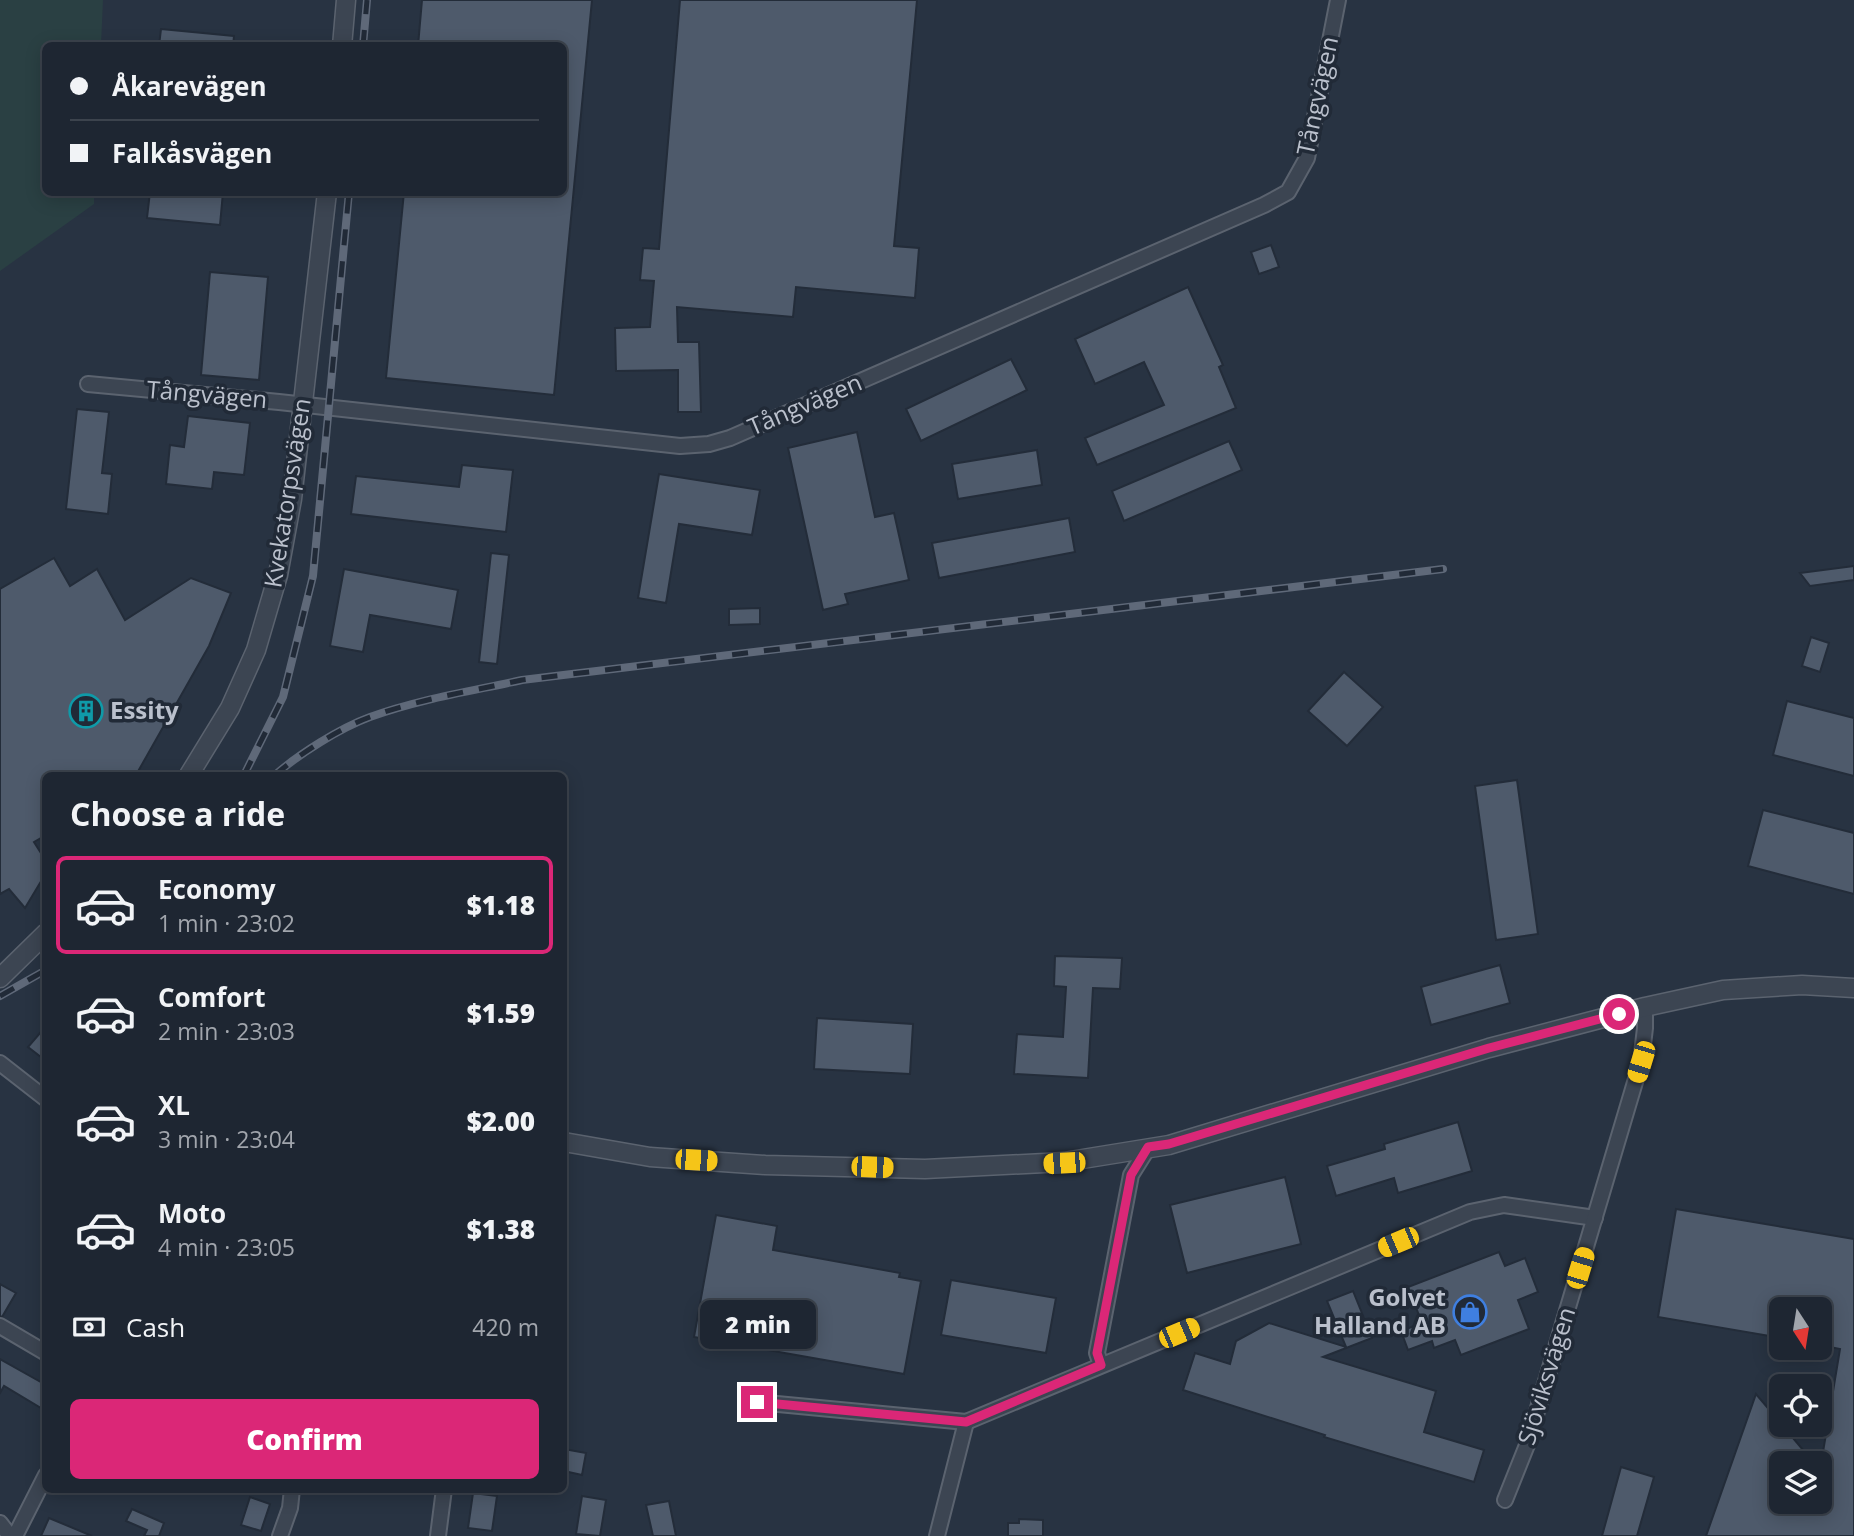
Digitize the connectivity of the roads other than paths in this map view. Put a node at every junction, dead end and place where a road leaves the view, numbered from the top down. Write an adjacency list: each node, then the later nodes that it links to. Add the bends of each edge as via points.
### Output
1 (346, 0): 3 (street)
2 (1338, 0): 6 (street, Tångvägen, via 1307,158 1288,192 730,438 680,446)
3 (342, 42)
4 (327, 196): 6 (street, Kvekatorpsvägen)
5 (88, 384): 6 (street, Tångvägen)
6 (302, 405): 7 (street, Kvekatorpsvägen, via 289,522 267,620 230,708)
7 (191, 772)
8 (42, 937): 9 (street)
9 (0, 978)
10 (1854, 988): 11 (street, via 1802,985 1723,990)
11 (1645, 1007): 15 (street); 16 (street, Sjöviksvägen, via 1641,1062)
12 (0, 1063): 13 (street)
13 (42, 1096)
14 (567, 1143): 15 (street, via 650,1157 925,1169 1064,1163)
15 (1148, 1147): 19 (street, via 1131,1175 1097,1353)
16 (1595, 1218): 19 (street, via 1504,1205 1470,1212); 25 (street, Sjöviksvägen, via 1527,1445)
17 (0, 1326): 18 (street)
18 (42, 1351)
19 (1101, 1365): 21 (street)
20 (757, 1402): 21 (street)
21 (966, 1422): 31 (street)
22 (42, 1483): 28 (street)
23 (292, 1493): 29 (street)
24 (443, 1493): 30 (street)
25 (1505, 1500)
26 (0, 1523): 27 (street)
27 (10, 1536)
28 (15, 1536)
29 (280, 1536)
30 (438, 1536)
31 (937, 1536)

